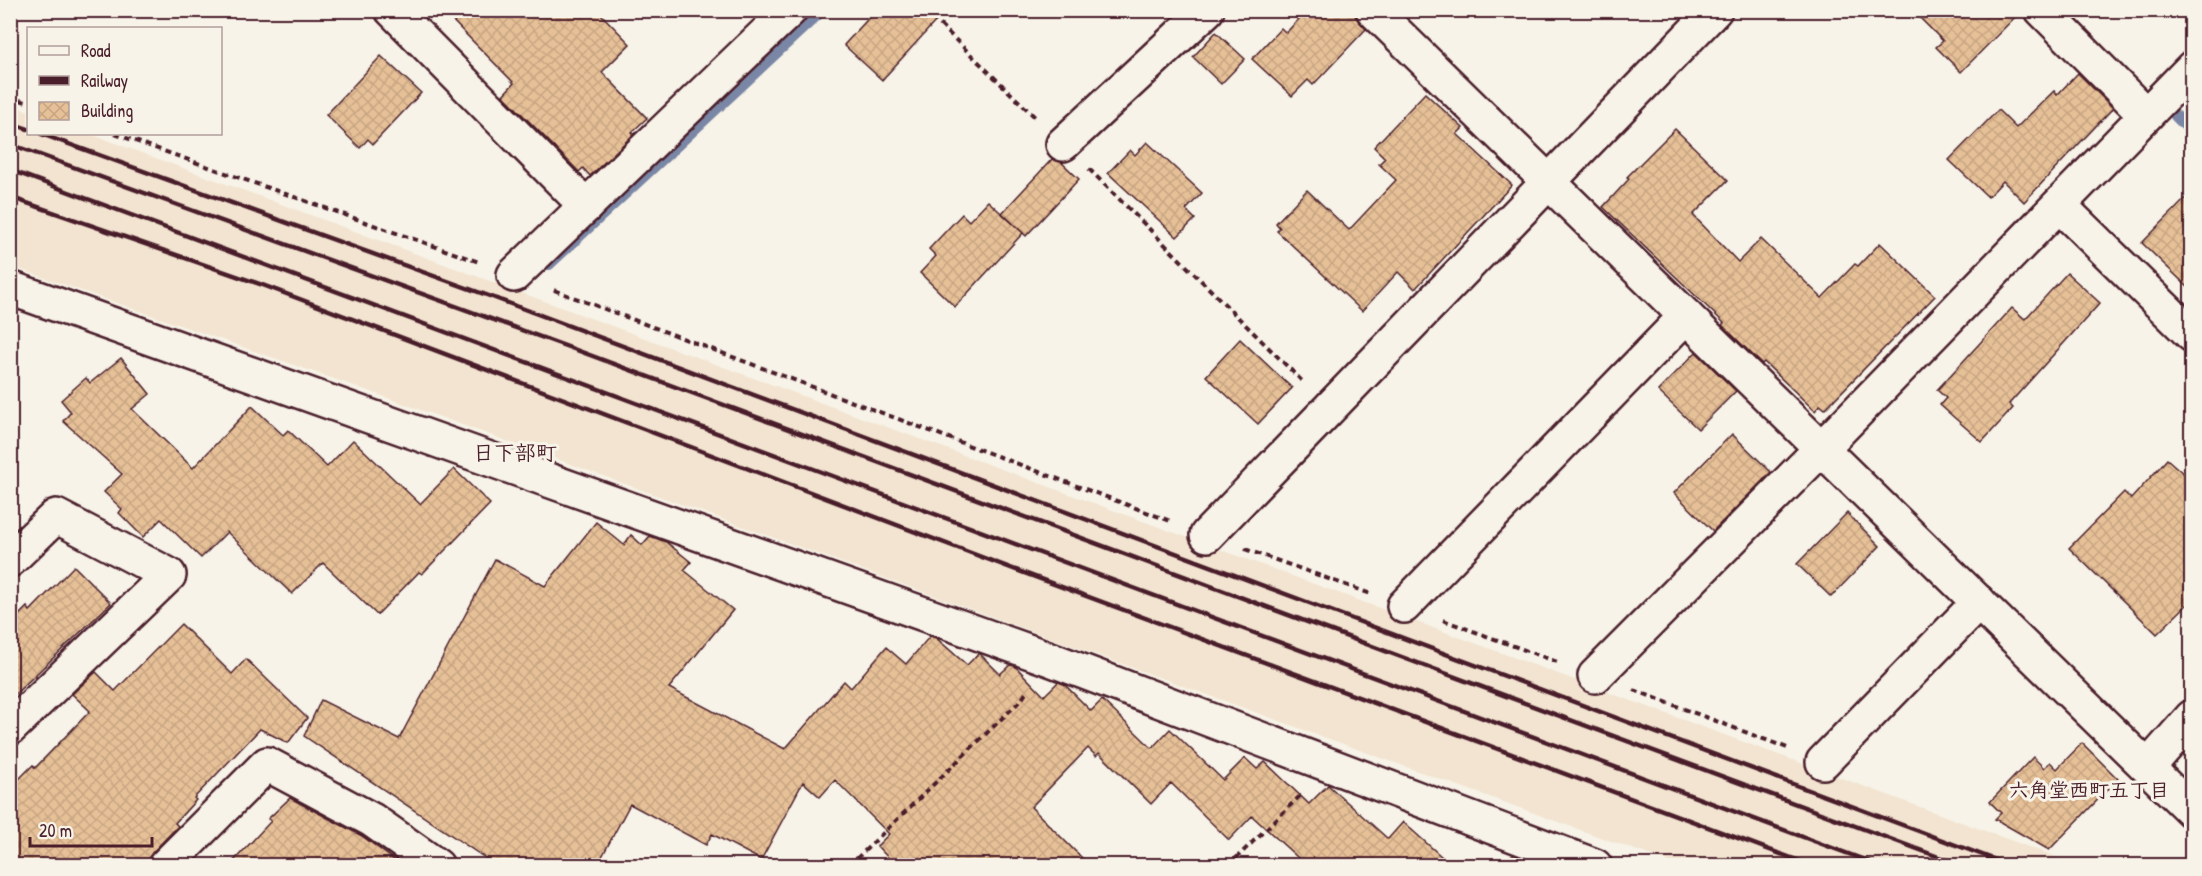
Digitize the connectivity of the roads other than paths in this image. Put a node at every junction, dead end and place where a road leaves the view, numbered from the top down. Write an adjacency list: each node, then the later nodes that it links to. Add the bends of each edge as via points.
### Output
1 (392, 10): 12 (street)
2 (790, 10): 12 (street)
3 (1207, 10): 9 (street)
4 (1373, 10): 10 (street)
5 (1715, 10): 10 (street)
6 (2042, 10): 8 (street)
7 (2192, 68): 8 (street)
8 (2146, 115): 11 (street)
9 (1063, 144)
10 (1549, 182): 15 (street); 18 (street)
11 (2059, 205): 16 (street); 17 (street)
12 (586, 206): 13 (street)
13 (514, 275)
14 (10, 288): 28 (street, via 1050,659 1332,765)
15 (1686, 316): 17 (street); 21 (street)
16 (2192, 335)
17 (1822, 448): 20 (street); 22 (street)
18 (1207, 535)
19 (10, 560): 24 (street, via 56,516 169,575)
20 (1979, 602): 25 (street); 26 (street)
21 (1404, 606)
22 (1595, 676)
23 (2192, 717): 26 (street)
24 (10, 728)
25 (1823, 762)
26 (2148, 767): 27 (street)
27 (2192, 811)
28 (1558, 857): 31 (street)
29 (165, 866): 30 (street, via 267,764 372,820)
30 (437, 866)
31 (1595, 866)

